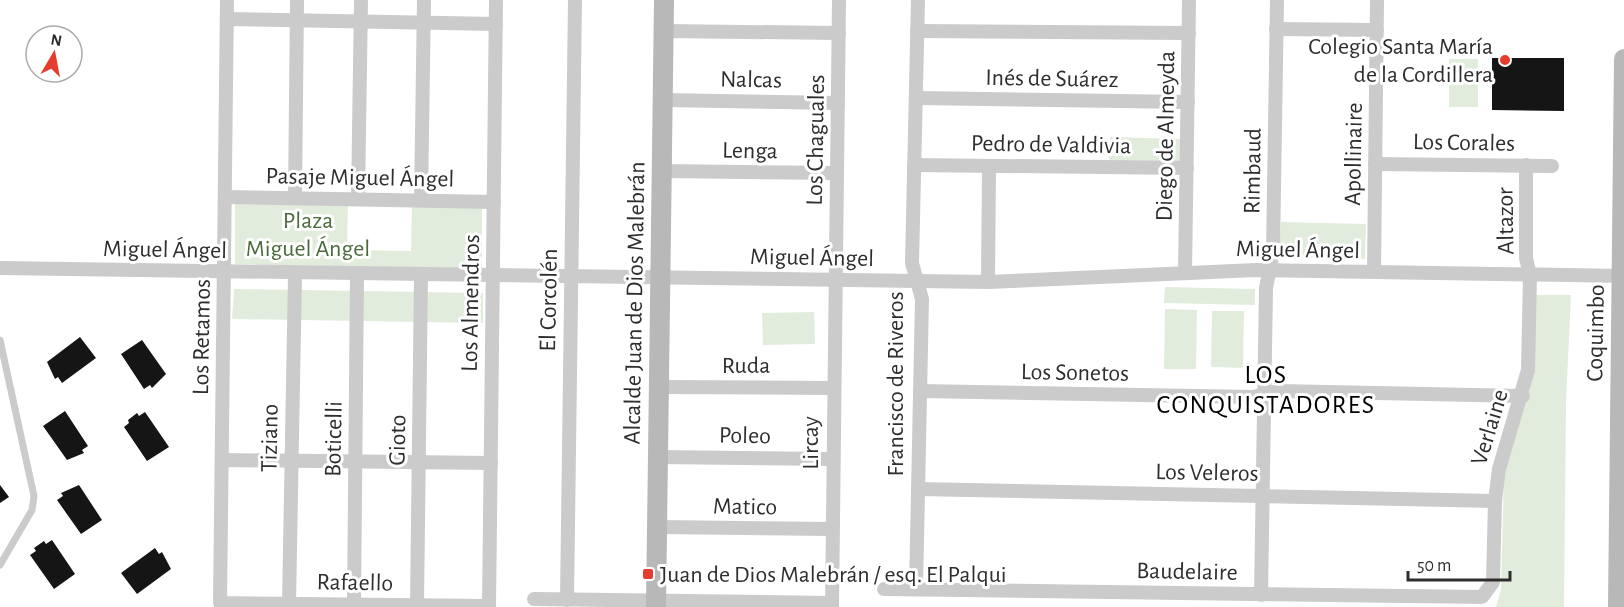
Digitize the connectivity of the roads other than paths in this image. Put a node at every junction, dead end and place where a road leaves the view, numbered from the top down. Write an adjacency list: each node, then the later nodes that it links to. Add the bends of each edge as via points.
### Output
1 (227, 0): 13 (street, Los Retamos)
2 (297, 0): 14 (street)
3 (361, 0): 15 (street)
4 (424, 0): 16 (street)
5 (496, 0): 17 (street, Los Almendros)
6 (575, 0): 54 (street, El Corcolén)
7 (664, 0): 20 (street, Alcalde Juan de Dios Malebrán)
8 (839, 0): 22 (street, Los Chaguales)
9 (918, 0): 21 (street, Francisco de Riveros)
10 (1190, 0): 23 (street, Diego de Almeyda)
11 (1277, 0): 18 (street, Rimbaud)
12 (1377, 0): 19 (street, Apollinaire)
13 (227, 19): 14 (street); 38 (street, Los Retamos)
14 (297, 21): 15 (street); 39 (street)
15 (360, 22): 16 (street); 40 (street)
16 (424, 23): 17 (street); 41 (street)
17 (496, 24): 42 (street, Los Almendros)
18 (1276, 29): 19 (street); 44 (street, Rimbaud)
19 (1377, 30): 30 (street, Apollinaire)
20 (664, 31): 22 (street); 26 (street, Alcalde Juan de Dios Malebrán)
21 (917, 31): 23 (street); 25 (street, Francisco de Riveros)
22 (838, 33): 28 (street, Los Chaguales)
23 (1189, 33): 27 (street, Diego de Almeyda)
24 (1624, 58): 29 (street, Coquimbo)
25 (916, 98): 27 (street, Inés de Suárez); 31 (street, Francisco de Riveros)
26 (663, 100): 28 (street, Nalcas); 36 (street, Alcalde Juan de Dios Malebrán)
27 (1188, 102): 35 (street, Diego de Almeyda)
28 (838, 103): 37 (street, Los Chaguales)
29 (1624, 145): 53 (street, Coquimbo)
30 (1375, 164): 32 (street, Los Corales); 45 (street, Apollinaire)
31 (914, 165): 33 (street, Pedro de Valdivia); 57 (street, Francisco de Riveros, via 912,263)
32 (1526, 165): 34 (street, Los Corales); 51 (street, Altazor, via 1526,258)
33 (989, 166): 35 (street, Pedro de Valdivia); 58 (street)
34 (1552, 166)
35 (1187, 168): 47 (street, Diego de Almeyda)
36 (662, 171): 37 (street, Lenga); 55 (street, Alcalde Juan de Dios Malebrán)
37 (837, 173): 56 (street, Los Chaguales)
38 (225, 197): 39 (street, Pasaje Miguel Ángel); 46 (street, Los Retamos)
39 (295, 198): 40 (street, Pasaje Miguel Ángel)
40 (358, 199): 41 (street, Pasaje Miguel Ángel)
41 (422, 200): 42 (street, Pasaje Miguel Ángel)
42 (494, 202): 52 (street, Los Almendros)
43 (0, 268): 46 (street, Miguel Ángel)
44 (1270, 270): 45 (street, Miguel Ángel); 47 (street, Miguel Ángel); 64 (street, Rimbaud, via 1266,288)
45 (1374, 272): 51 (street, Miguel Ángel)
46 (224, 273): 48 (street, Miguel Ángel); 69 (street, Los Retamos)
47 (1185, 273): 58 (street, Miguel Ángel)
48 (295, 274): 49 (street, Miguel Ángel); 70 (street, Tiziano)
49 (357, 274): 50 (street, Miguel Ángel); 71 (street, Boticelli)
50 (421, 275): 52 (street, Miguel Ángel); 72 (street, Gioto)
51 (1530, 275): 53 (street, Miguel Ángel); 65 (street, Verlaine, via 1528,370)
52 (493, 276): 54 (street, Miguel Ángel); 73 (street, Los Almendros)
53 (1623, 276): 60 (street, Coquimbo)
54 (571, 277): 55 (street, Miguel Ángel); 87 (street, El Corcolén)
55 (660, 278): 56 (street, Miguel Ángel); 61 (street, Alcalde Juan de Dios Malebrán)
56 (836, 280): 57 (street, Miguel Ángel); 62 (street, Lircay)
57 (917, 281): 58 (street, Miguel Ángel); 63 (street, Francisco de Riveros, via 922,299)
58 (987, 282)
59 (0, 340): 81 (lane, via 34,496 32,510)
60 (1622, 358): 66 (street, Coquimbo)
61 (659, 387): 62 (street, Ruda); 67 (street, Alcalde Juan de Dios Malebrán)
62 (833, 388): 68 (street, Lircay)
63 (920, 391): 64 (street, Los Sonetos, via 1253,398); 74 (street, Francisco de Riveros)
64 (1264, 394): 65 (street, Los Sonetos, via 1278,391); 75 (street, Rimbaud)
65 (1522, 396): 77 (street, Verlaine, via 1499,469)
66 (1622, 427): 76 (street, Coquimbo)
67 (658, 457): 68 (street, Poleo); 78 (street, Alcalde Juan de Dios Malebrán)
68 (833, 459): 79 (street, Lircay)
69 (222, 460): 70 (street); 88 (street, Los Retamos)
70 (292, 461): 71 (street); 89 (street, Tiziano)
71 (355, 462): 72 (street); 90 (street, Boticelli)
72 (419, 462): 73 (street); 92 (street, Gioto)
73 (491, 463): 94 (street, Los Almendros)
74 (918, 489): 75 (street, Los Veleros); 83 (street, Francisco de Riveros)
75 (1262, 496): 77 (street, Los Veleros); 85 (street, Rimbaud)
76 (1622, 496): 80 (street, Coquimbo)
77 (1495, 501): 84 (street, Verlaine, via 1493,578)
78 (657, 527): 79 (street, Matico); 91 (street, Alcalde Juan de Dios Malebrán)
79 (832, 529): 93 (street, Lircay)
80 (1621, 564): 95 (street, Coquimbo)
81 (0, 565)
82 (884, 589): 83 (street, Baudelaire)
83 (916, 589): 85 (street, Baudelaire)
84 (1488, 592): 85 (street, Baudelaire, via 1474,598)
85 (1261, 594)
86 (534, 599): 87 (street)
87 (567, 600): 91 (street)
88 (220, 603): 89 (street, Rafaello)
89 (289, 604): 90 (street, Rafaello)
90 (354, 604): 92 (street, Rafaello)
91 (656, 604): 93 (street)
92 (417, 605): 94 (street, Rafaello)
93 (832, 605)
94 (489, 607)
95 (1618, 607)

